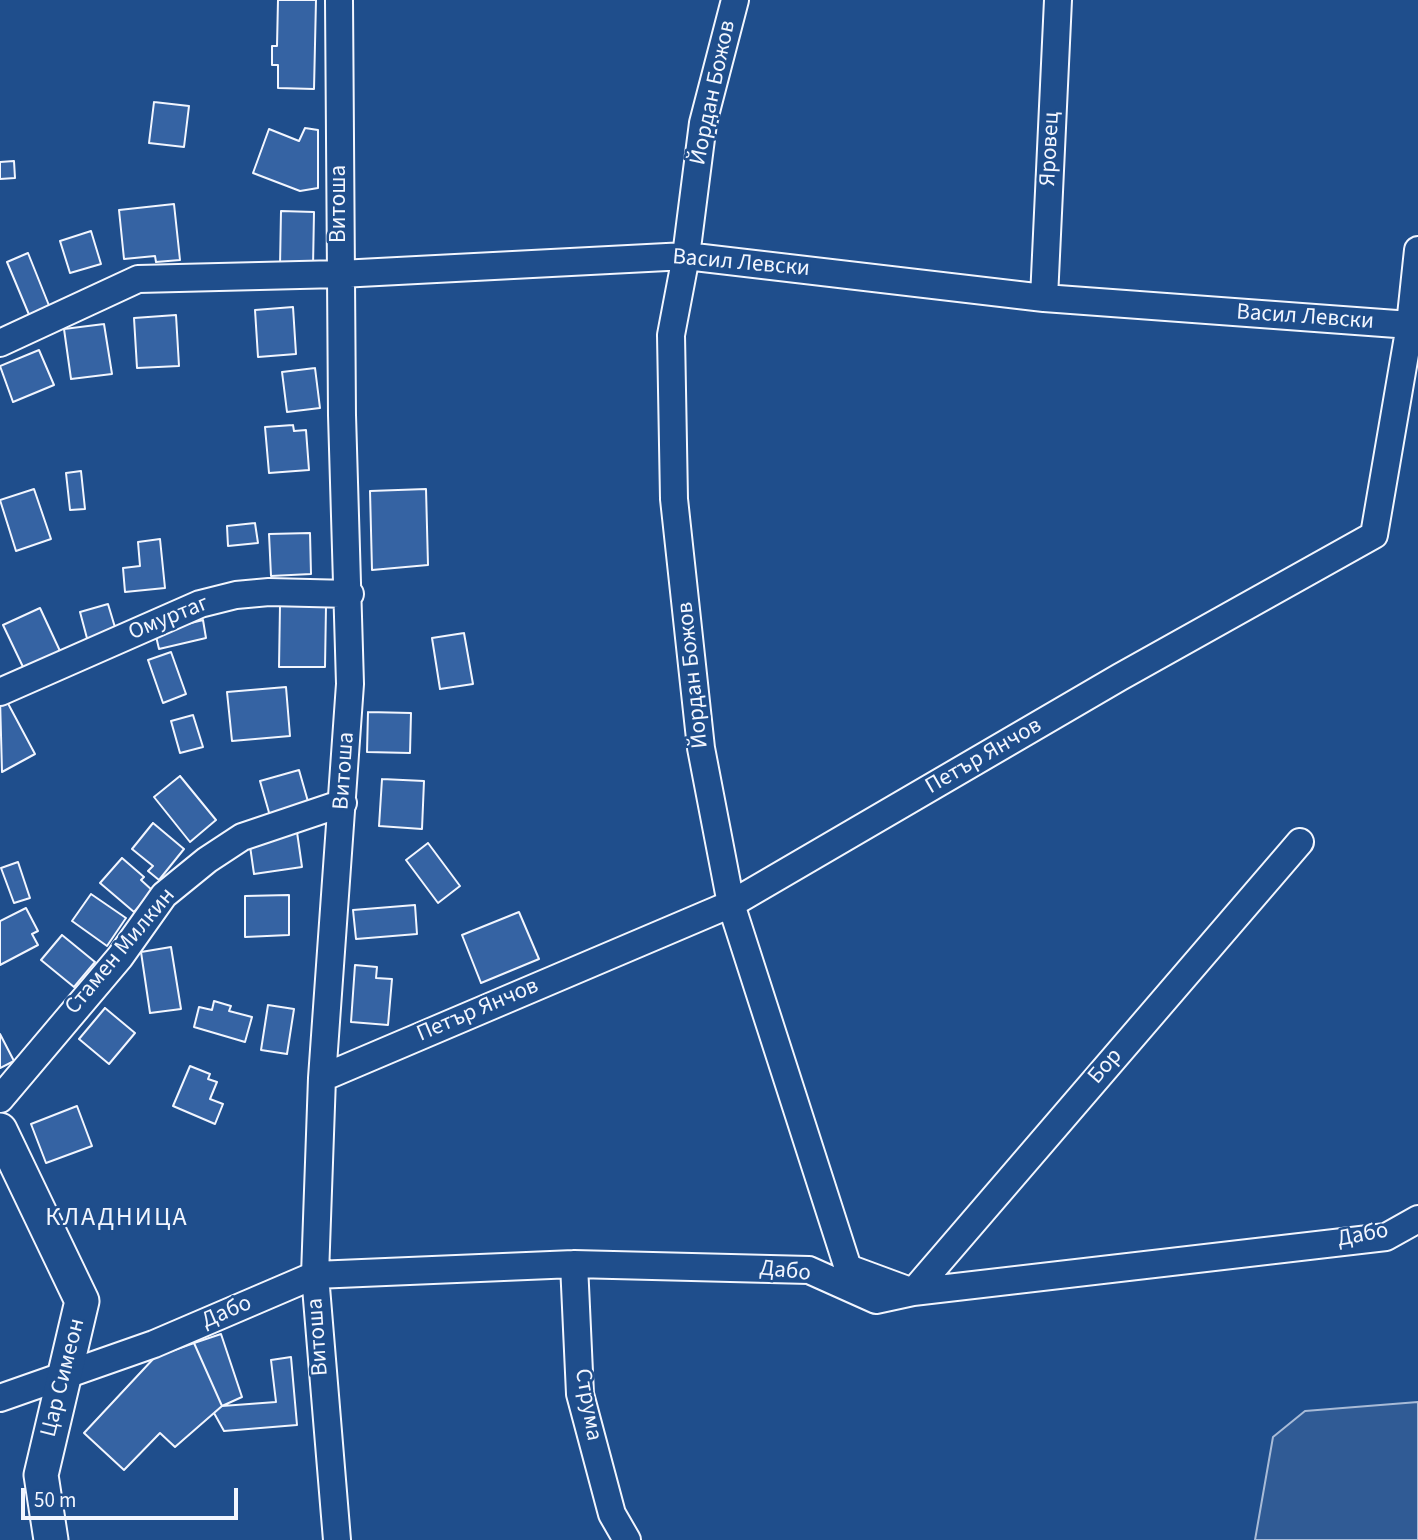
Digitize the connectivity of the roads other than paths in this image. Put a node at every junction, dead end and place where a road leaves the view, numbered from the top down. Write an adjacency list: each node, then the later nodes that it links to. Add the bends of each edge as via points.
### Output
1 (338, 0): 6 (street, Витоша)
2 (735, 0): 5 (street, Йордан Божов, via 703,123)
3 (1058, 0): 7 (street, Яровец)
4 (1418, 250): 8 (street, Петър Янчов)
5 (686, 256): 6 (street, Васил Левски); 7 (street, Васил Левски); 14 (street, Йордан Божов, via 671,335 674,499 701,748)
6 (340, 274): 9 (street, Васил Левски, via 138,279); 10 (street, Витоша)
7 (1044, 298): 8 (street, Васил Левски)
8 (1410, 325): 14 (street, Петър Янчов, via 1374,536 1120,677)
9 (0, 343)
10 (350, 594): 11 (street, Омуртаг, via 269,592 200,604); 12 (street, Витоша)
11 (0, 692)
12 (343, 803): 15 (street, Витоша); 16 (street, Стамен Милкин, via 242,836 164,895 120,957)
13 (1300, 842): 21 (street, Бор)
14 (731, 904): 15 (street, Петър Янчов); 21 (street, Йордан Божов, via 848,1268)
15 (321, 1078): 20 (street, Витоша)
16 (0, 1099)
17 (0, 1130): 22 (street, Цар Симеон, via 82,1301)
18 (1418, 1219): 21 (street, Дабо, via 1386,1237)
19 (574, 1264): 20 (street, Дабо); 21 (street, Дабо, via 809,1270 876,1300); 26 (street, Струма, via 580,1394 611,1514)
20 (315, 1275): 22 (street, Дабо, via 154,1344); 25 (street, Витоша)
21 (913, 1292)
22 (65, 1375): 23 (street, Дабо); 24 (street, Цар Симеон, via 41,1475)
23 (0, 1398)
24 (51, 1540)
25 (337, 1540)
26 (626, 1540)

